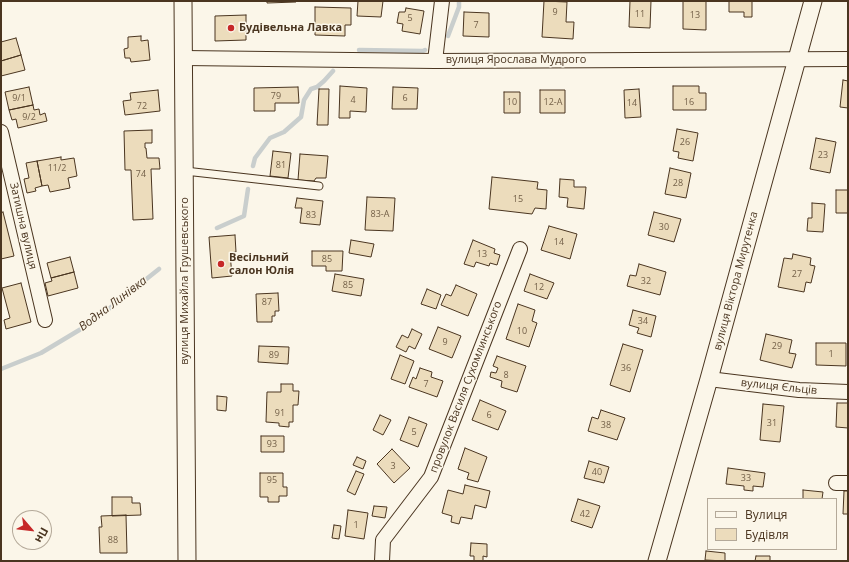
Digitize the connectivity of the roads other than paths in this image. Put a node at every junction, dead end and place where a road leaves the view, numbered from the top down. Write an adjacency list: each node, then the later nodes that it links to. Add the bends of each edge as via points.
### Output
1 (183, 1): 4 (street, вулиця Михайла Грушевського)
2 (442, 1): 7 (street)
3 (813, 1): 6 (street, вулиця Віктора Мирутенка)
4 (184, 58): 7 (street, вулиця Ярослава Мудрого); 9 (street, вулиця Михайла Грушевського)
5 (848, 59): 6 (street, вулиця Ярослава Мудрого)
6 (796, 60): 7 (street, вулиця Ярослава Мудрого); 13 (street, вулиця Віктора Мирутенка)
7 (435, 61)
8 (1, 132): 12 (street, Затишна вулиця)
9 (185, 171): 10 (lane); 15 (street, вулиця Михайла Грушевського)
10 (319, 186)
11 (520, 250): 16 (street, провулок Василя Сухомлинського, via 431,477 383,540)
12 (45, 320)
13 (709, 379): 14 (street, вулиця Єльців, via 799,390); 17 (street, вулиця Віктора Мирутенка)
14 (848, 392)
15 (187, 561)
16 (382, 561)
17 (657, 561)

